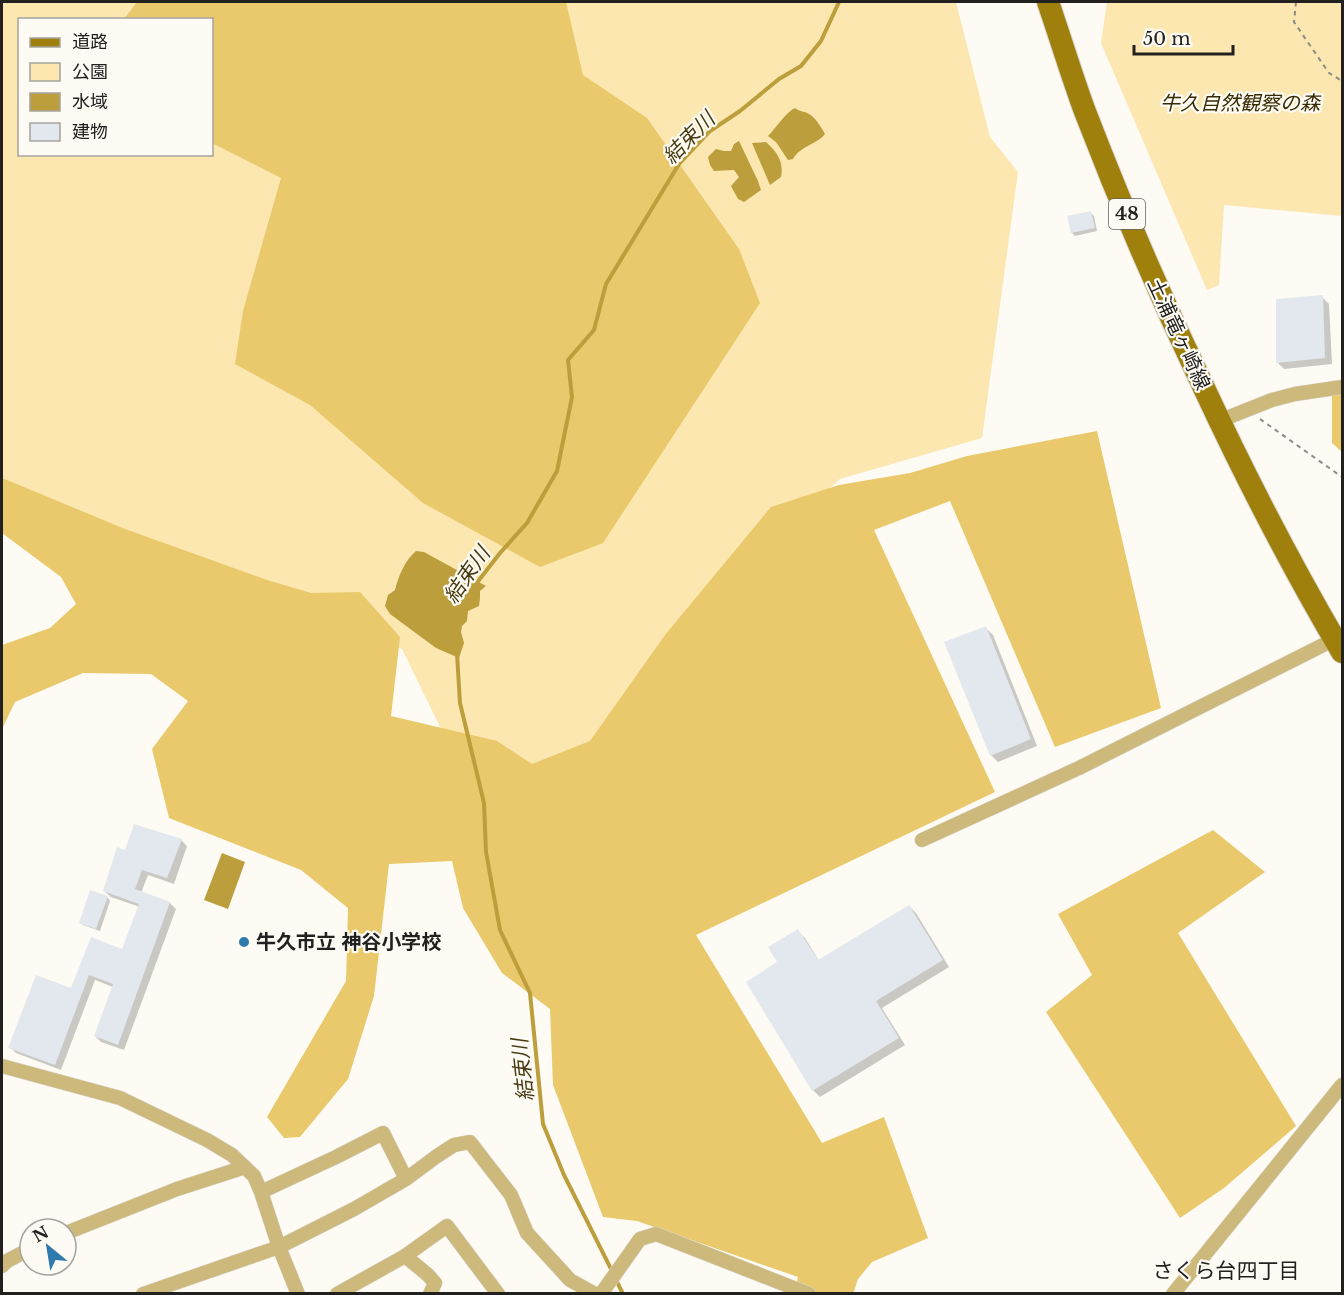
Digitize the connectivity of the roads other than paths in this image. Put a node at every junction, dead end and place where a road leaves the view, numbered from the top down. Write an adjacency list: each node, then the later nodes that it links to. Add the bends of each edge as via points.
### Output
1 (1048, 2): 3 (main road, 土浦竜ヶ崎線 / 48, via 1084,107 1141,250)
2 (1342, 387): 3 (street, via 1272,400)
3 (1219, 421): 4 (main road, 土浦竜ヶ崎線 / 48)
4 (1339, 646): 5 (street)
5 (922, 840)
6 (2, 1066): 8 (street, via 120,1098 207,1140)
7 (1342, 1084): 24 (street)
8 (245, 1167): 10 (street); 11 (street)
9 (406, 1179): 10 (street, via 383,1133); 12 (street); 21 (street, via 454,1145 470,1142 511,1195 527,1233 570,1281)
10 (261, 1192): 12 (street)
11 (78, 1228)
12 (279, 1247): 16 (street); 17 (street)
13 (18, 1256): 15 (street)
14 (405, 1256): 18 (street); 19 (street, via 435,1283); 20 (street, via 447,1226)
15 (2, 1266)
16 (143, 1293)
17 (298, 1293)
18 (337, 1293)
19 (430, 1293)
20 (498, 1293)
21 (595, 1293)
22 (601, 1293): 23 (street, via 640,1239 656,1234)
23 (809, 1293)
24 (1173, 1293)

